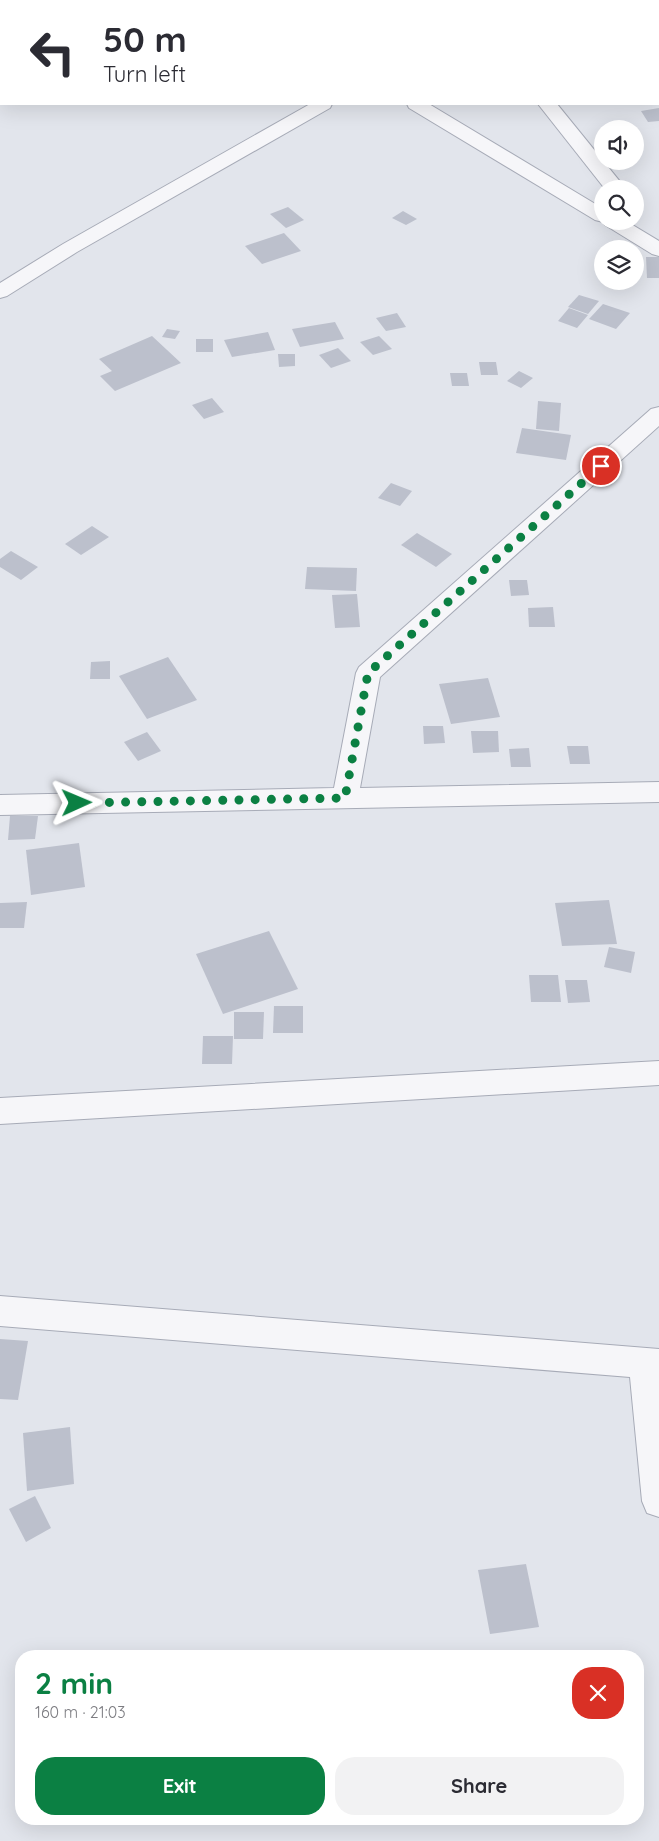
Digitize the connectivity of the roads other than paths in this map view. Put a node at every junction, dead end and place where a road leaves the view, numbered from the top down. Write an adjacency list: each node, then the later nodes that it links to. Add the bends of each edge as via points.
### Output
1 (321, 105): 10 (street, via 70,248)
2 (418, 105): 5 (street)
3 (548, 105): 4 (street)
4 (609, 180)
5 (594, 211)
6 (644, 224): 8 (street)
7 (627, 230): 9 (street)
8 (659, 242)
9 (659, 250)
10 (0, 292)
11 (659, 414): 13 (street, via 368,673)
12 (659, 792): 13 (street)
13 (345, 798): 14 (street)
14 (0, 805)
15 (659, 1073): 16 (street)
16 (0, 1111)
17 (0, 1311): 18 (street)
18 (652, 1364): 19 (street)
19 (659, 1501)

